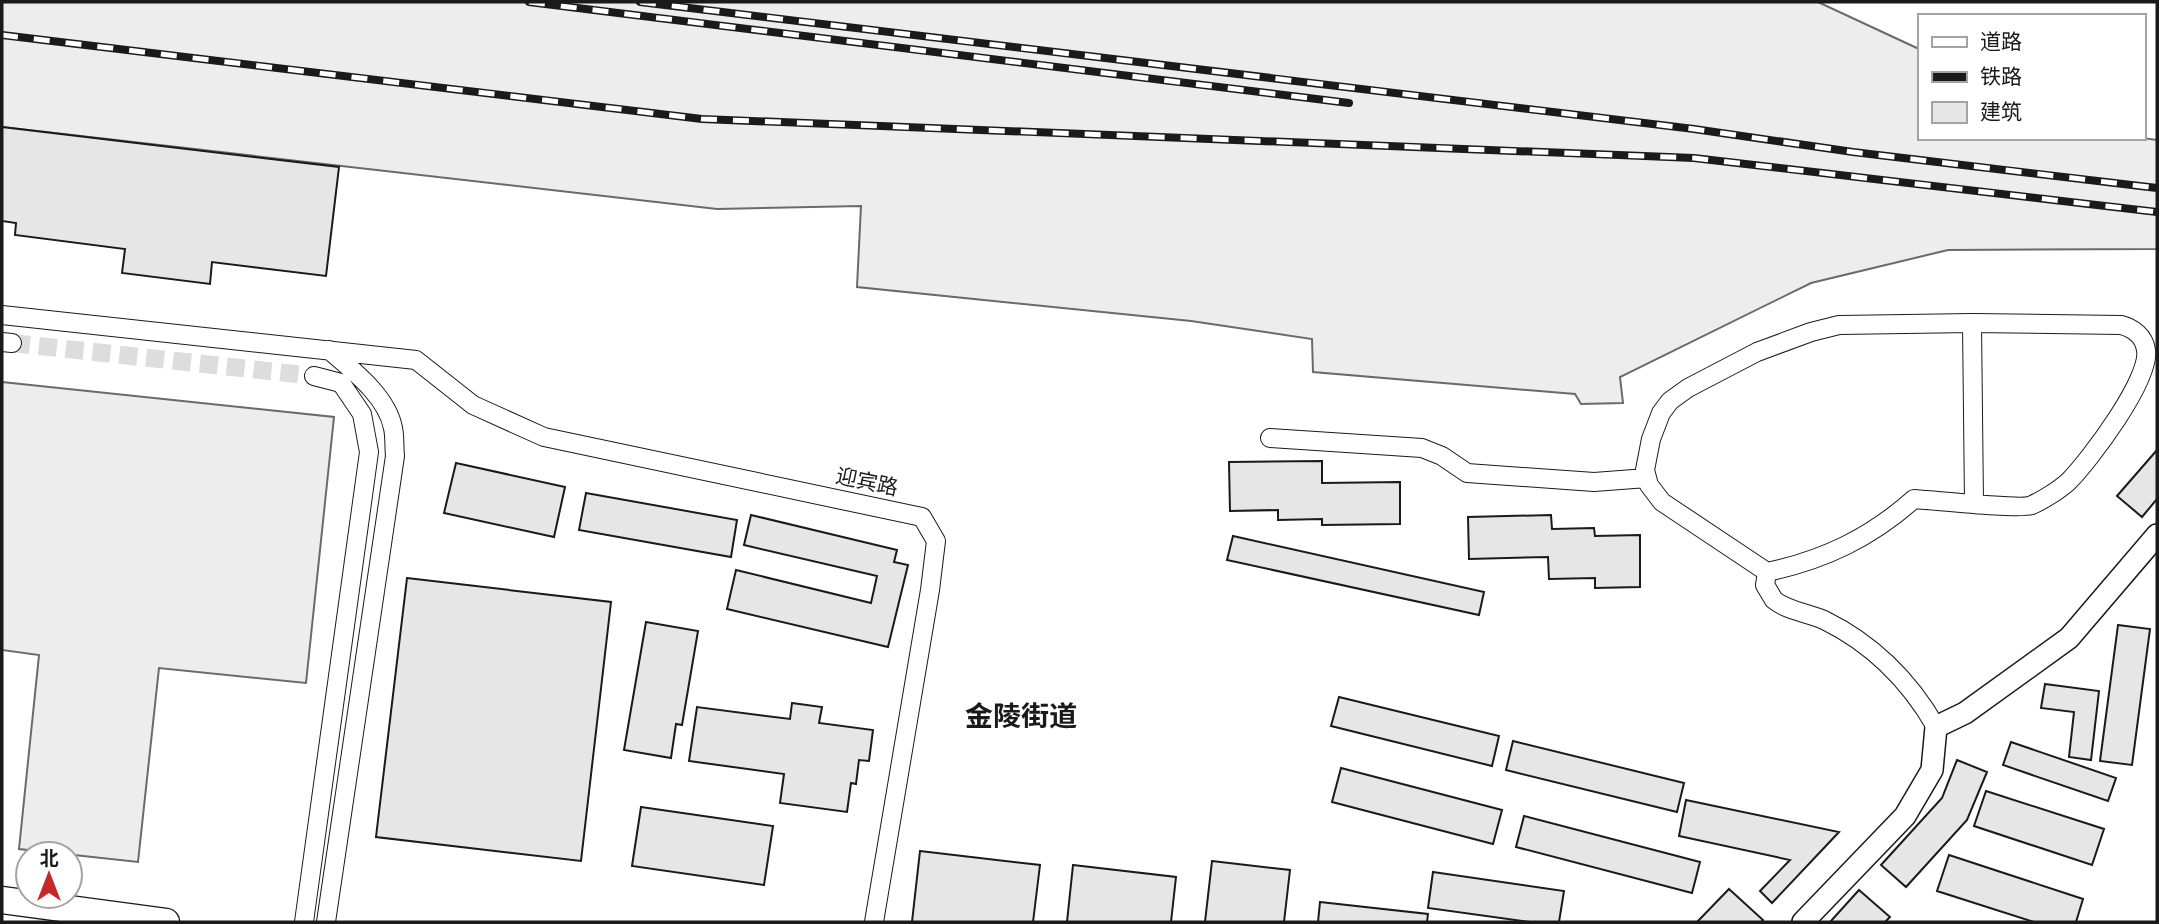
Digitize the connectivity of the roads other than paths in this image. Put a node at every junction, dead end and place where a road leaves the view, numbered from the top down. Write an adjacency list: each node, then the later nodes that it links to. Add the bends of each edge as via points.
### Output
1 (2, 315): 3 (street)
2 (1972, 323): 6 (street, via 1839,325 1757,352 1670,401 1653,432); 7 (street); 7 (street, via 2121,325 2140,336 2146,356 2118,421 2067,483 2029,507)
3 (329, 350): 14 (street, via 382,403 393,426 394,456); 15 (street, 迎宾路, via 416,360 473,405 544,437 922,517 936,541)
4 (314, 376): 13 (street, via 341,383 362,414 369,452)
5 (1270, 438): 6 (street, via 1422,448 1467,473 1594,482)
6 (1647, 478): 9 (street, via 1662,502)
7 (1974, 503): 9 (street, via 1914,499 1845,548)
8 (2157, 535): 10 (street, via 2069,638 1965,713)
9 (1766, 572): 10 (street, via 1773,600 1841,628 1870,648 1896,671)
10 (1936, 727): 16 (street, via 1932,770 1905,816)
11 (2, 900): 12 (main road)
12 (166, 922)
13 (304, 922)
14 (326, 922)
15 (874, 922)
16 (1803, 922)

